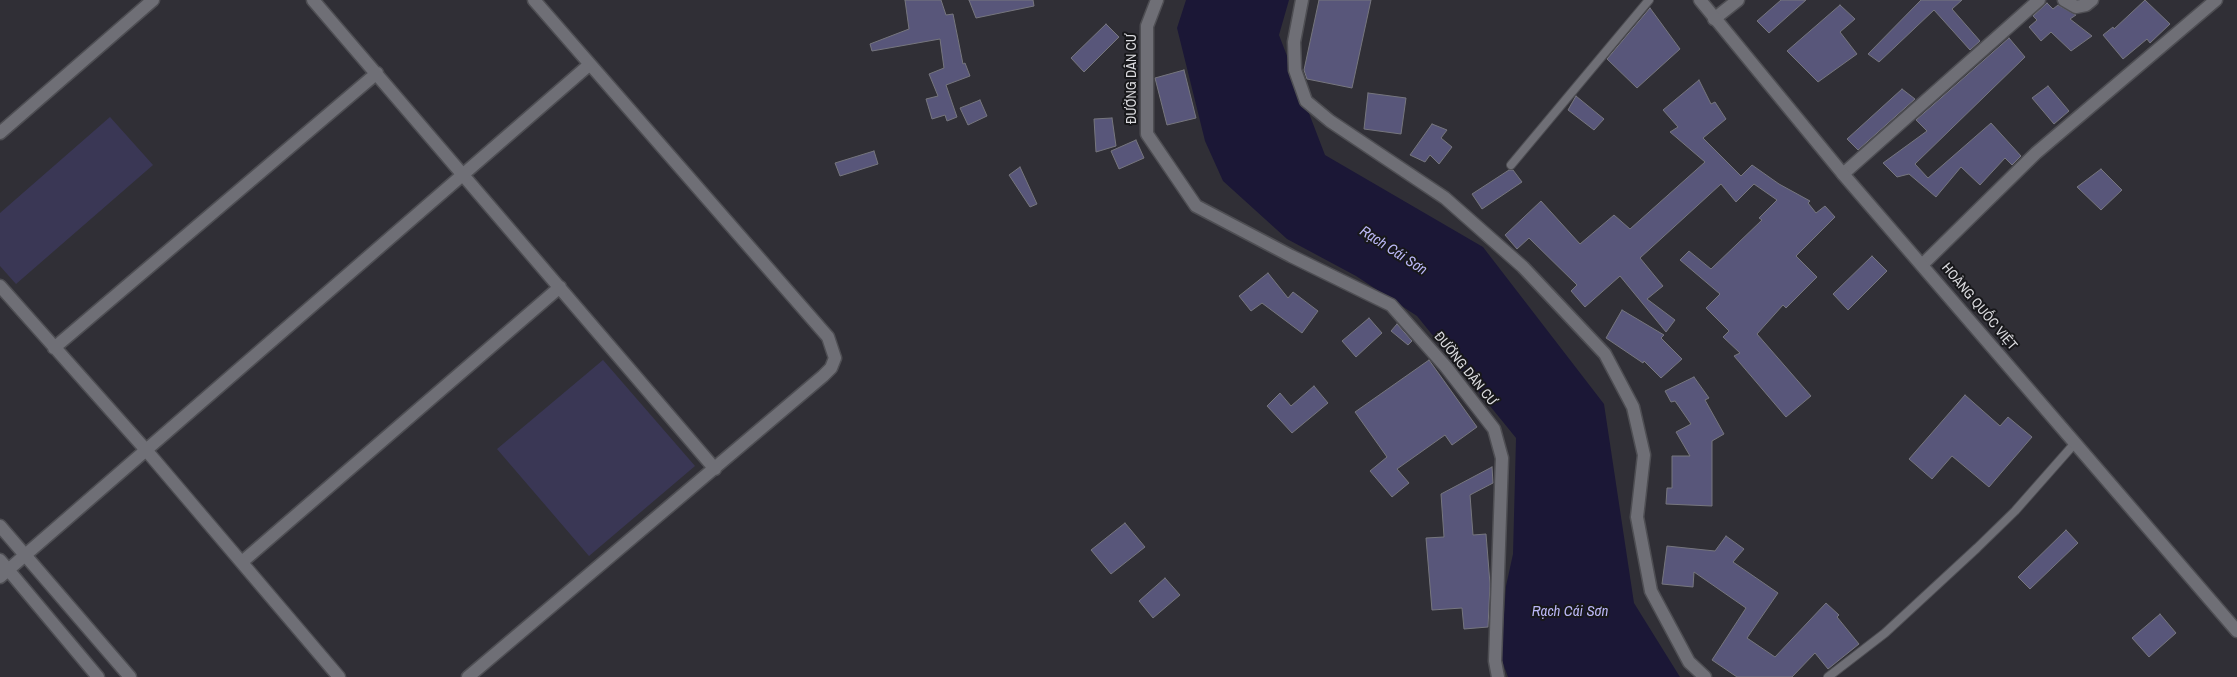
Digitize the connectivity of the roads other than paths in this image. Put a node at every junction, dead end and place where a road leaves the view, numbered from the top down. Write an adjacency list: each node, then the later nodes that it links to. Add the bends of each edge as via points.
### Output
1 (153, 0): 16 (street)
2 (313, 0): 15 (street)
3 (534, 0): 14 (street)
4 (1157, 0): 36 (street, ĐƯỜNG DÂN CƯ, via 1147,26 1147,134 1196,206 1391,305 1446,367 1494,429 1502,458 1495,661)
5 (1302, 0): 37 (street, via 1294,42 1295,70 1306,101 1330,121 1446,198 1523,267 1605,354 1633,407 1644,455 1637,517 1651,591 1689,662)
6 (1649, 0): 17 (lane)
7 (1700, 0): 13 (street, HOÀNG QUỐC VIỆT)
8 (1738, 0): 13 (street)
9 (2039, 0): 19 (street)
10 (2064, 0): 11 (street, via 2076,7)
11 (2092, 0)
12 (2216, 0): 20 (street, via 2036,153)
13 (1714, 19): 19 (street, HOÀNG QUỐC VIỆT)
14 (589, 65): 18 (street); 26 (street, via 828,337 835,358 823,376)
15 (377, 73): 18 (street); 23 (street)
16 (0, 133)
17 (1511, 165)
18 (463, 174): 22 (street); 25 (street)
19 (1843, 174): 20 (street, HOÀNG QUỐC VIỆT)
20 (1923, 264): 24 (street, HOÀNG QUỐC VIỆT)
21 (0, 286): 23 (street)
22 (560, 287): 26 (street); 29 (street)
23 (54, 348): 25 (street)
24 (2075, 443): 31 (street, HOÀNG QUỐC VIỆT); 38 (lane, via 2015,511 1977,548 1885,633)
25 (146, 450): 28 (street); 29 (street)
26 (715, 469): 35 (street)
27 (0, 526): 28 (street)
28 (25, 555): 30 (street); 33 (street)
29 (242, 562): 34 (street)
30 (3, 569): 32 (street)
31 (2237, 631)
32 (98, 677)
33 (130, 677)
34 (339, 677)
35 (468, 677)
36 (1498, 677)
37 (1705, 677)
38 (1828, 677)

